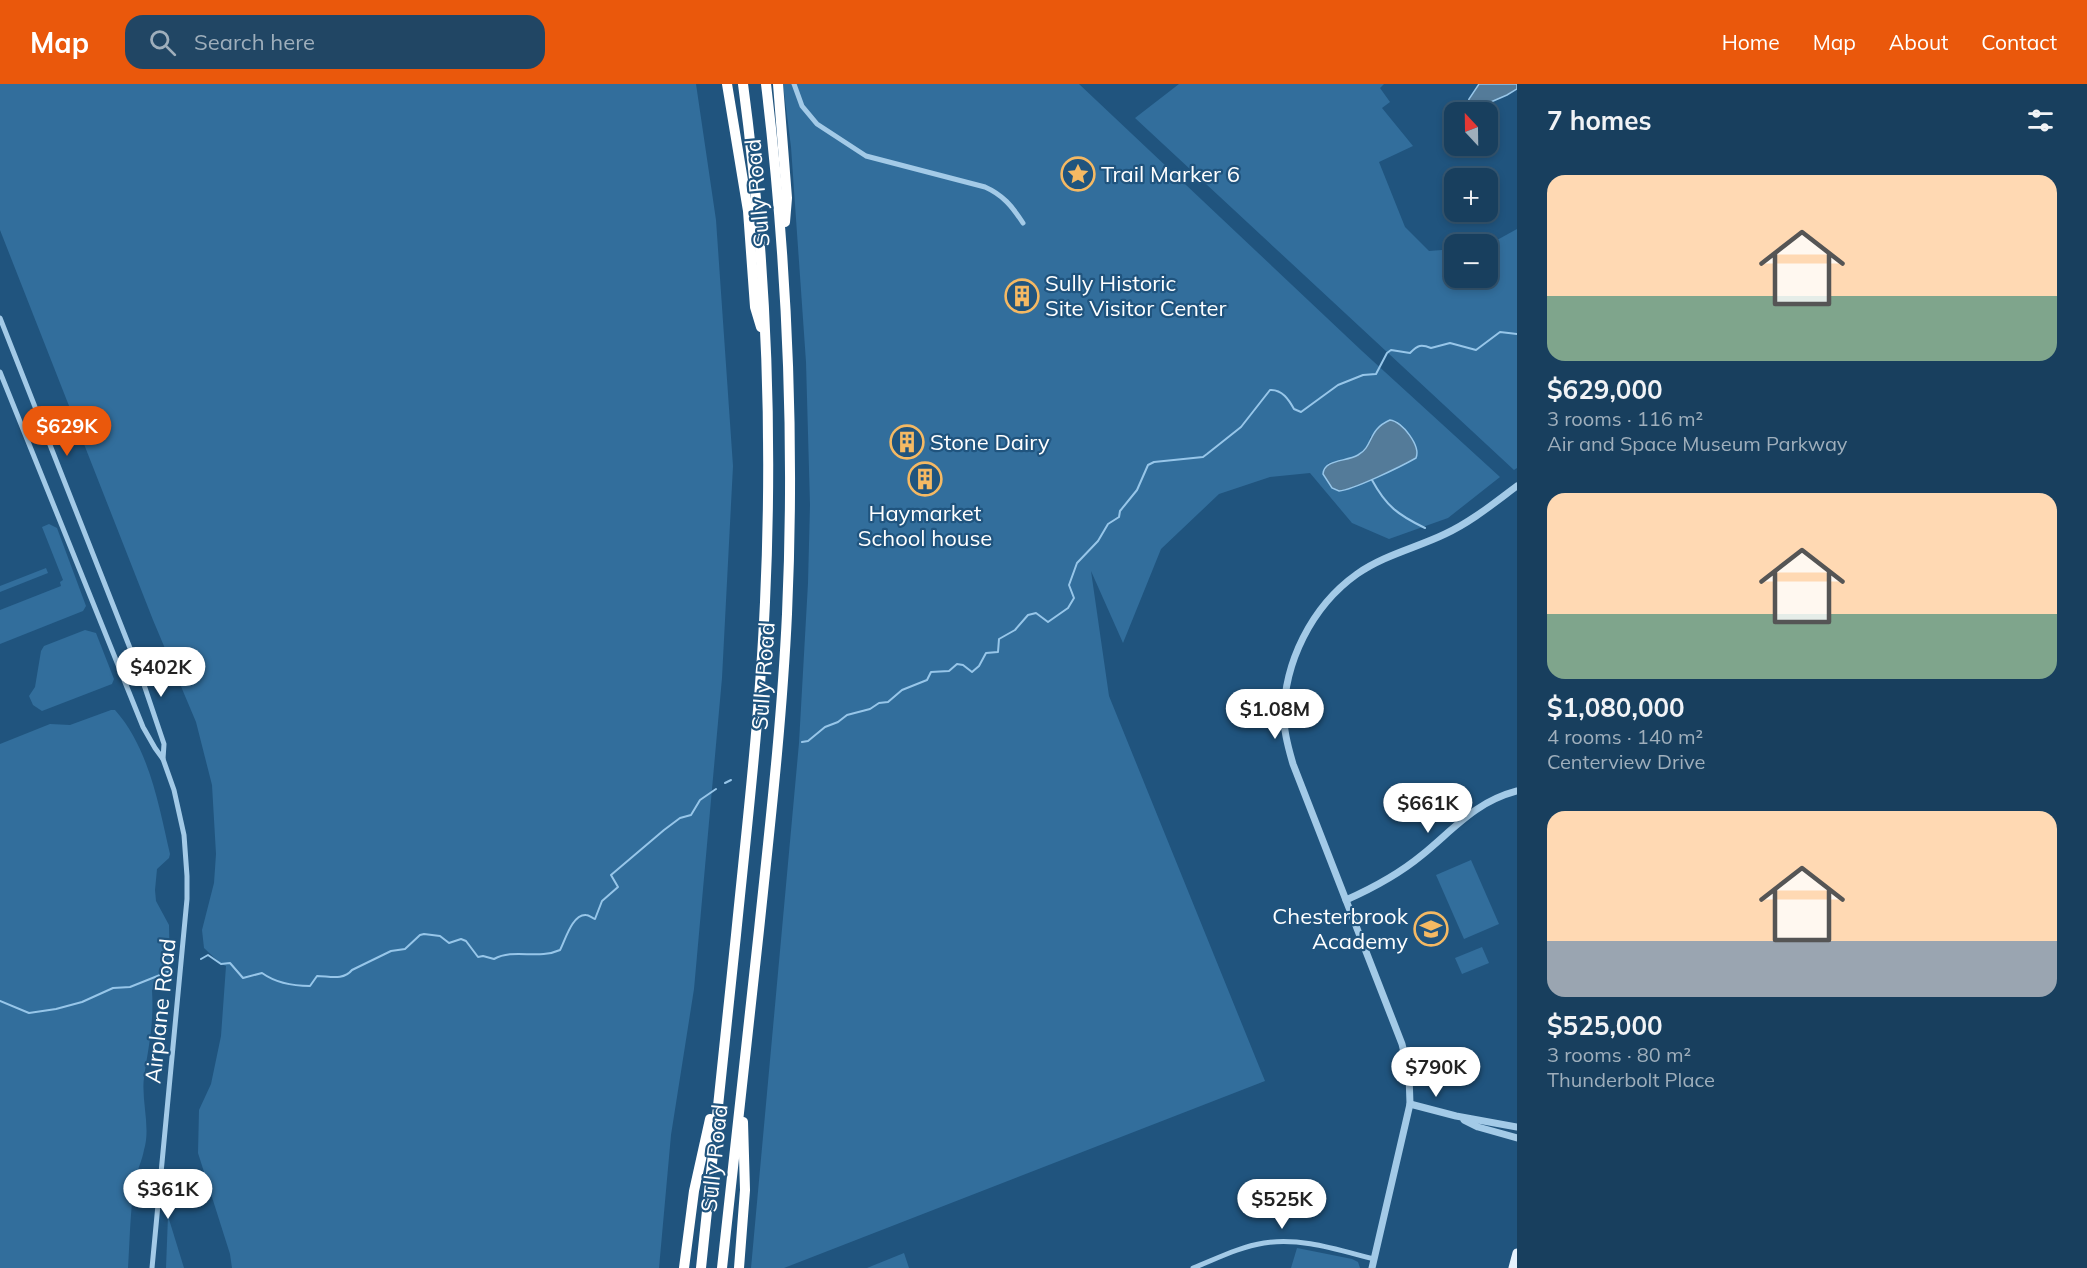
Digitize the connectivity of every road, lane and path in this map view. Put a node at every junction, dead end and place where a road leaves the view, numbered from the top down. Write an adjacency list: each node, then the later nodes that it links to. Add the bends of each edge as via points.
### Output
1 (727, 84): 9 (highway, via 748,211 755,307)
2 (743, 84): 9 (highway, Sully Road)
3 (766, 84): 7 (highway, Sully Road)
4 (778, 84): 7 (highway, via 787,198)
5 (794, 84): 6 (street, via 802,106 817,124 866,156 996,193)
6 (1023, 223)
7 (783, 255): 16 (highway, Sully Road, via 790,434 787,604 777,754)
8 (0, 318): 12 (street, Airplane Road, via 143,682 164,744)
9 (766, 348): 15 (highway, Sully Road, via 768,493 761,674)
10 (0, 372): 12 (street, Airplane Road, via 143,727)
11 (1517, 486): 14 (street, via 1457,528 1358,573 1304,633 1290,669 1284,720 1293,764)
12 (164, 759): 23 (street, Airplane Road, via 184,834 187,899)
13 (1517, 791): 14 (street, via 1474,809 1422,856)
14 (1346, 900): 17 (street, via 1402,1044)
15 (723, 1057): 24 (highway, via 694,1191); 25 (highway, Sully Road)
16 (743, 1074): 26 (highway, Sully Road); 27 (highway, via 745,1190)
17 (1410, 1104): 18 (street); 22 (street)
18 (1456, 1116): 19 (street); 20 (street)
19 (1517, 1127)
20 (1517, 1138)
21 (1517, 1253): 30 (main road)
22 (1374, 1259): 28 (street, via 1310,1244 1279,1242 1249,1246); 29 (street)
23 (152, 1268)
24 (684, 1268)
25 (701, 1268)
26 (722, 1268)
27 (739, 1268)
28 (1193, 1268)
29 (1372, 1268)
30 (1514, 1268)

